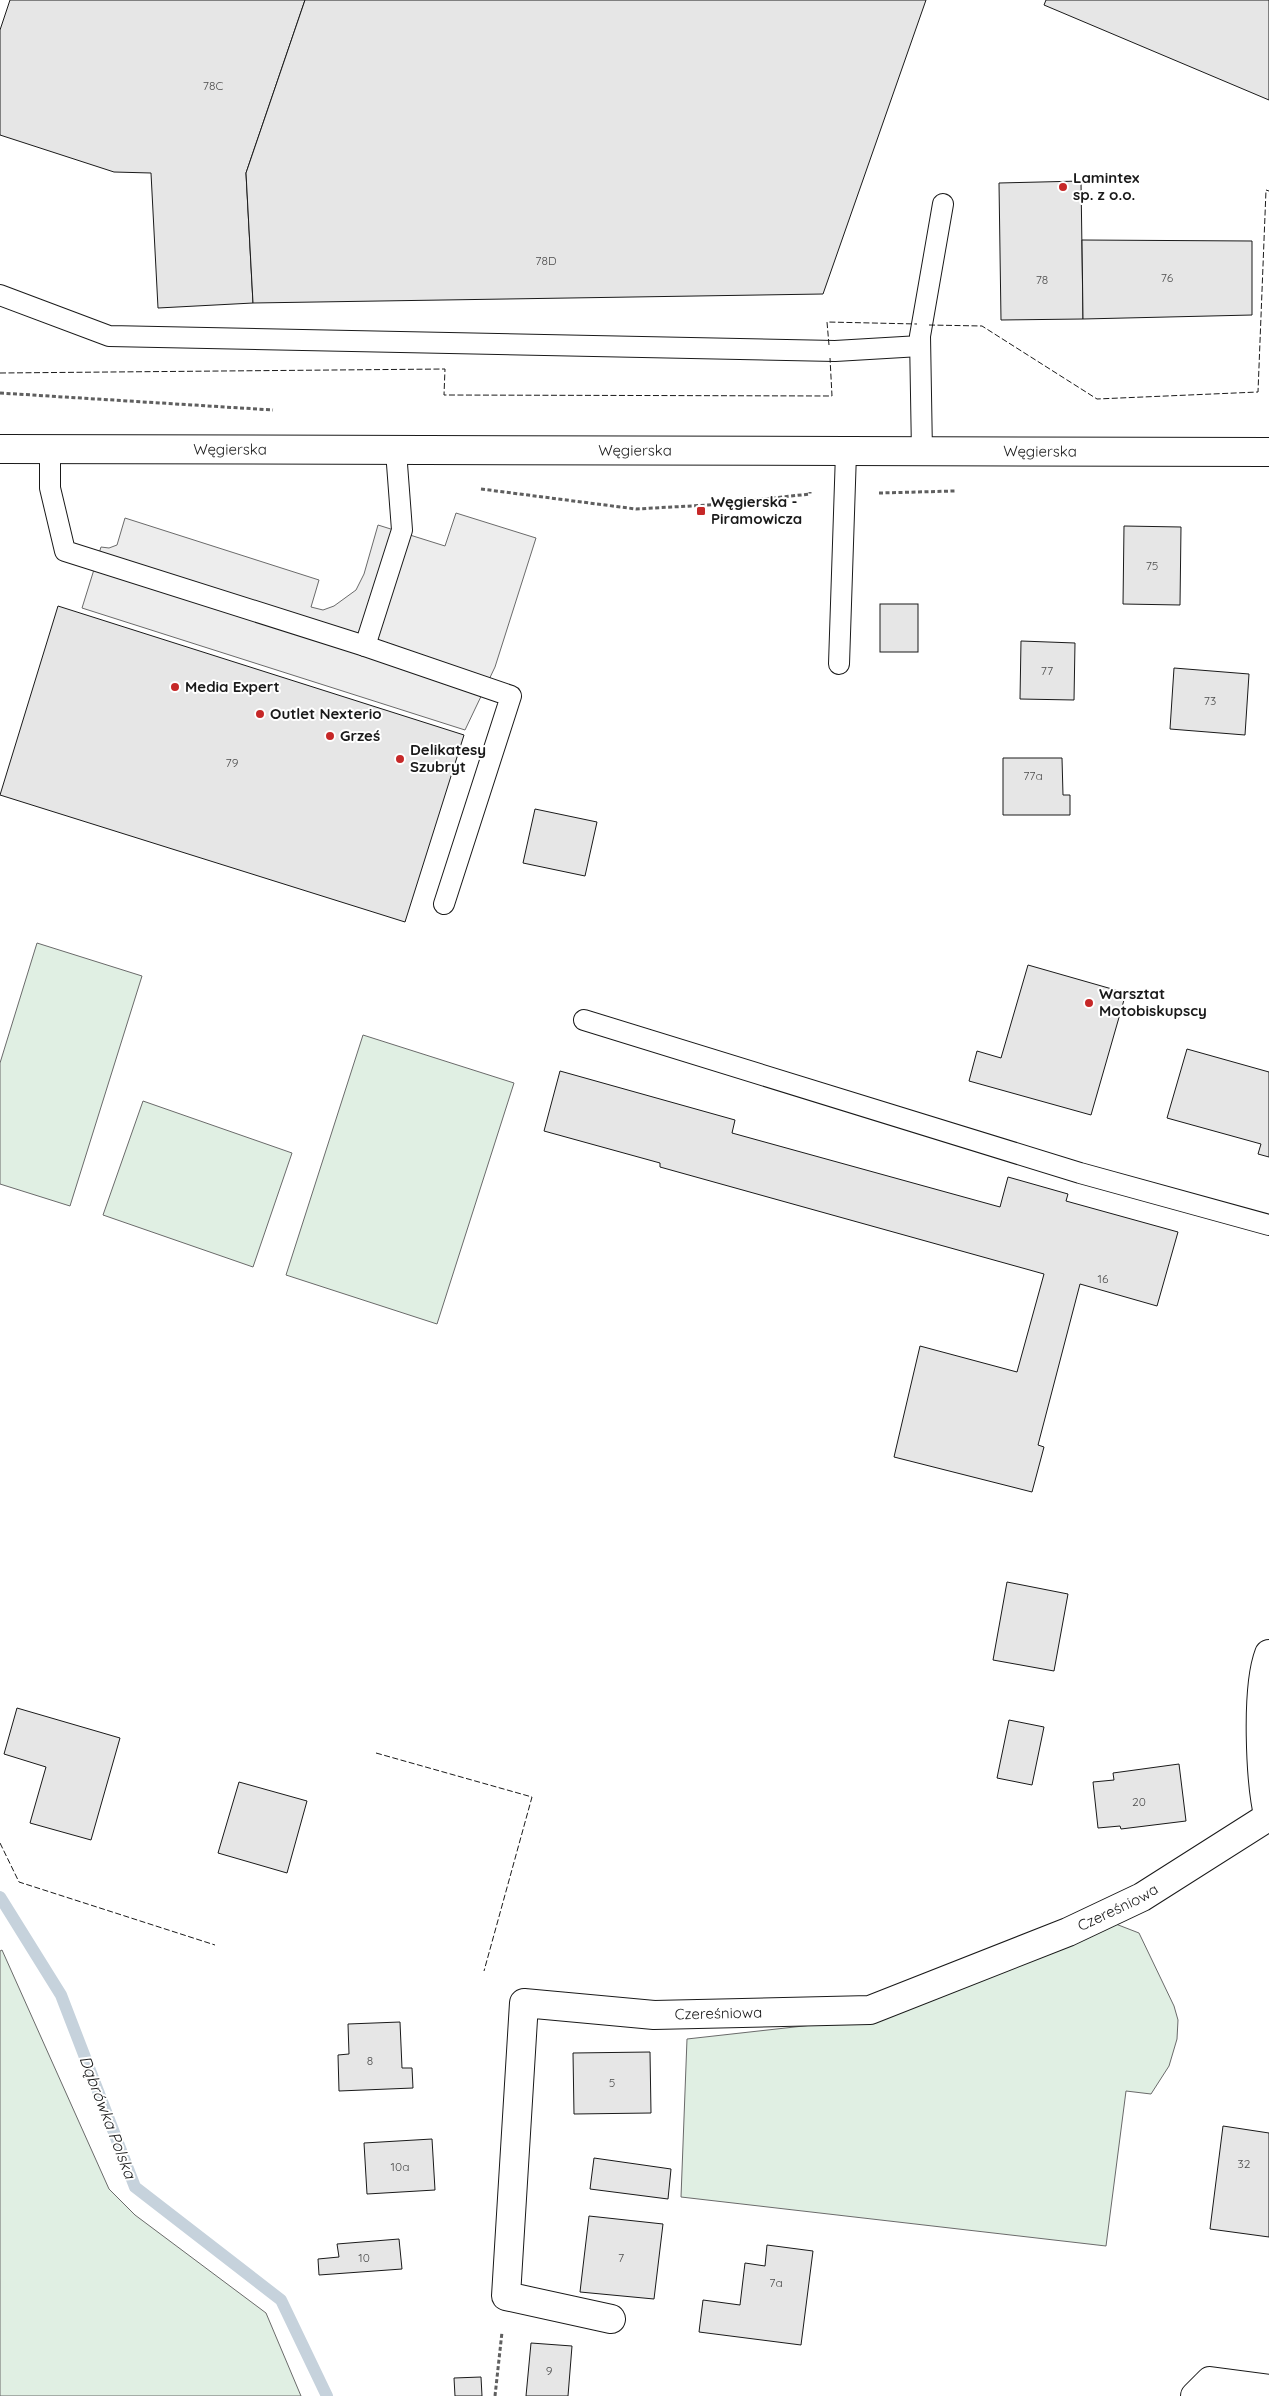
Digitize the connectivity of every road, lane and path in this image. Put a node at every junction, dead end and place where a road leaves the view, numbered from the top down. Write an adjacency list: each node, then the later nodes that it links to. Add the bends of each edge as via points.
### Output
1 (943, 204): 3 (lane)
2 (0, 295): 3 (lane, via 109,336 835,351)
3 (920, 346): 9 (lane)
4 (0, 449): 5 (street, Węgierska)
5 (50, 449): 6 (street, Węgierska); 10 (lane, via 50,488 65,551)
6 (396, 451): 8 (street, Węgierska); 10 (lane, via 402,530)
7 (1269, 452): 9 (street, Węgierska)
8 (846, 453): 9 (street, Węgierska); 11 (lane)
9 (922, 453)
10 (365, 646): 12 (lane, via 511,696)
11 (839, 664)
12 (444, 904)
13 (584, 1020): 14 (lane, via 1080,1173)
14 (1269, 1225)
15 (1269, 1654): 16 (street, via 1264,1668 1261,1757)
16 (1269, 1818): 17 (street, Czereśniowa, via 1142,1897 1068,1932 870,2010 654,2016 524,2003)
17 (506, 2296): 18 (street); 20 (path)
18 (611, 2319)
19 (1269, 2389): 21 (street, via 1210,2381)
20 (495, 2396)
21 (1195, 2396)

